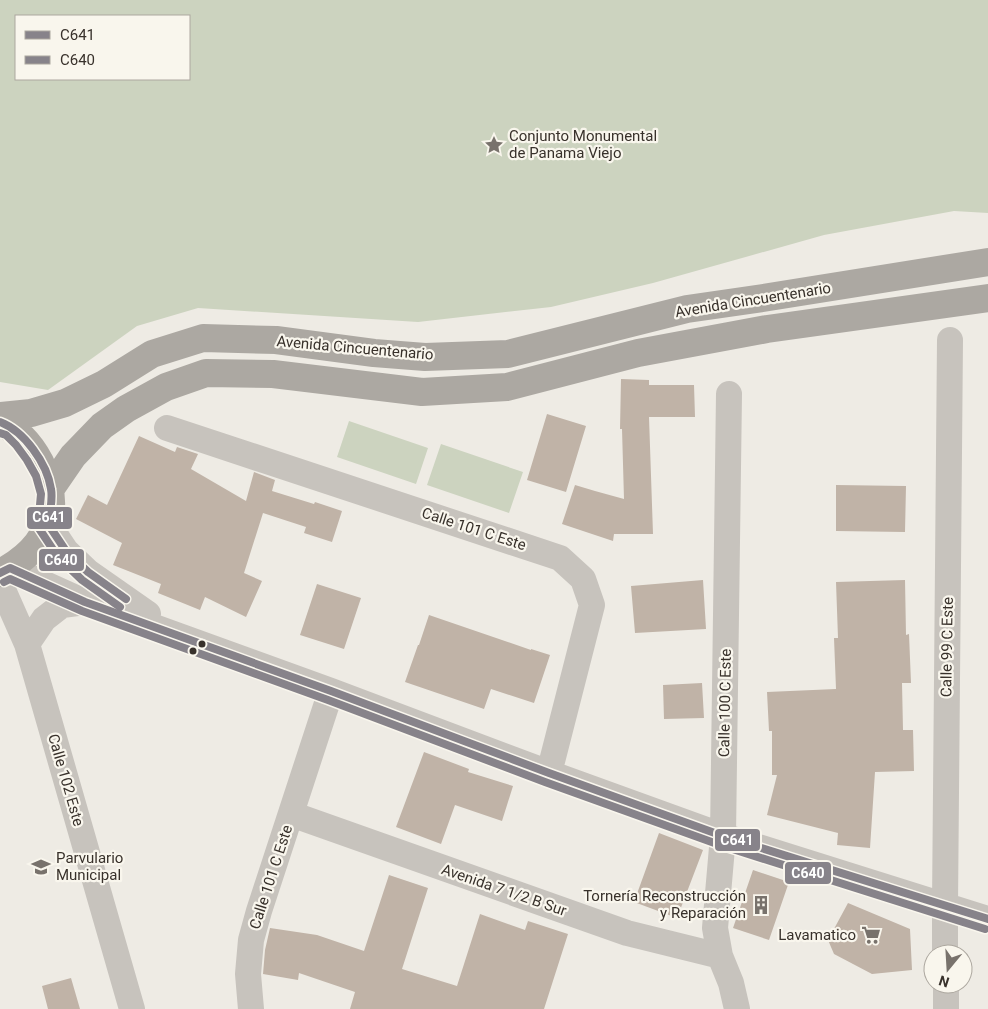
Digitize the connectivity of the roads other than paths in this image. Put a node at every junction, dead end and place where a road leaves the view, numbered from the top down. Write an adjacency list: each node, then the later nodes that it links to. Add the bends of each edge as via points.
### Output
1 (988, 262): 5 (main road, Avenida Cincuentenario, via 687,309 508,354 424,357 276,340 203,338 152,354 104,384 65,403 31,413)
2 (988, 298): 8 (main road, Avenida Cincuentenario, via 767,329 638,354 507,387 422,392 272,374 206,374 166,387 102,426 73,456)
3 (950, 340): 18 (street, Calle 99 C Este)
4 (729, 394): 17 (street, Calle 100 C Este)
5 (0, 416)
6 (0, 422): 8 (main road, via 25,440 45,472)
7 (167, 428): 15 (street, Calle 101 C Este, via 560,558 583,579 592,605)
8 (50, 488): 9 (main road)
9 (48, 524): 10 (main road, via 35,547); 12 (street, via 66,551 88,572)
10 (3, 575): 11 (street); 13 (street, Calle 102 Este)
11 (85, 602): 12 (street); 13 (street, via 62,605 44,619)
12 (177, 635): 14 (street)
13 (27, 644): 23 (street, Calle 102 Este)
14 (331, 691): 15 (street); 16 (street, Calle 101 C Este)
15 (549, 773): 17 (street)
16 (291, 814): 21 (street, Avenida 7 1/2 B Sur, via 627,933); 24 (street, Calle 101 C Este, via 251,940 248,974)
17 (723, 836): 18 (street); 21 (street, Calle 100 C Este, via 715,928)
18 (945, 905): 19 (street); 20 (street, Calle 99 C Este)
19 (988, 920)
20 (945, 944)
21 (720, 956): 25 (street, Calle 100 C Este)
22 (946, 994): 26 (street)
23 (132, 1009)
24 (250, 1009)
25 (737, 1009)
26 (946, 1009)

